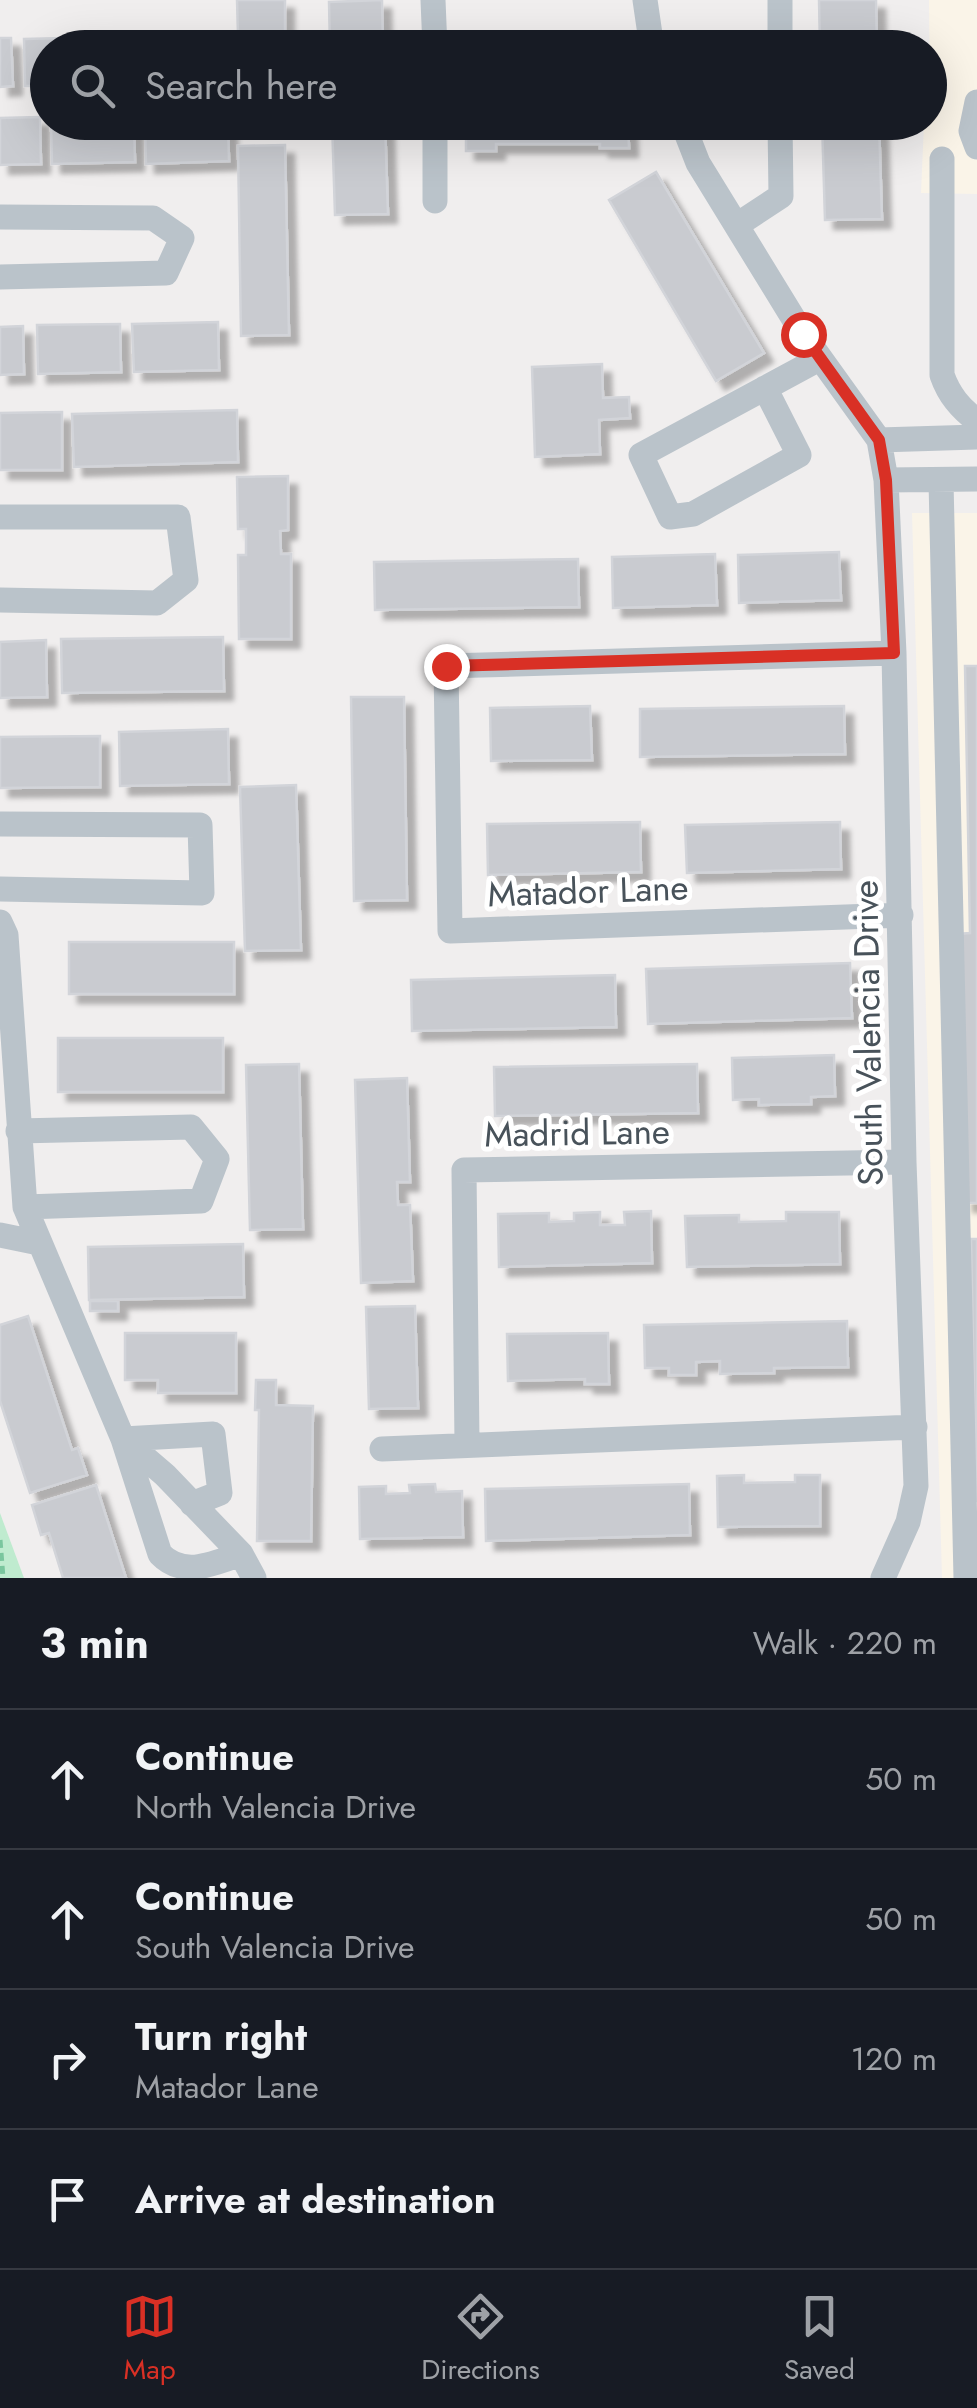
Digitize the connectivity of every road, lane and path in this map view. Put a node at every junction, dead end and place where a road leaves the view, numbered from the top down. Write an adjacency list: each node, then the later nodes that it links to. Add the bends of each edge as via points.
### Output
1 (434, 0): 4 (street)
2 (645, 0): 5 (street)
3 (780, 0): 6 (street)
4 (434, 30)
5 (649, 30)
6 (780, 30)
7 (977, 102): 11 (street, via 971,131)
8 (435, 140): 13 (street)
9 (689, 140): 15 (street)
10 (780, 140): 15 (street, via 780,196)
11 (977, 148)
12 (942, 159): 19 (street, via 942,375 947,390)
13 (436, 202)
14 (0, 217): 16 (street, via 154,218 182,238 166,273)
15 (737, 225): 17 (street)
16 (0, 278)
17 (819, 359): 18 (street); 21 (street)
18 (766, 388): 18 (street, via 641,455 670,518 694,514 799,455)
19 (977, 421)
20 (977, 437): 21 (street)
21 (879, 440): 23 (street, South Valencia Drive)
22 (977, 479): 24 (street)
23 (886, 480): 24 (street); 27 (street, South Valencia Drive)
24 (941, 481): 42 (street)
25 (0, 518): 26 (street, via 178,518 186,580 157,604)
26 (0, 600)
27 (894, 653): 30 (street, South Valencia Drive); 30 (street, Matador Lane, via 446,666 450,931)
28 (0, 824): 29 (street, via 200,825 202,892)
29 (0, 889)
30 (901, 915): 33 (street, South Valencia Drive)
31 (0, 922): 32 (street)
32 (18, 1131): 34 (street); 34 (street, via 191,1127 217,1159 201,1200)
33 (904, 1162): 37 (street, South Valencia Drive); 39 (street, Madrid Lane, via 464,1170)
34 (25, 1207): 36 (street)
35 (0, 1235): 36 (street)
36 (39, 1244): 38 (street)
37 (916, 1427): 39 (street); 47 (street, South Valencia Drive, via 916,1486)
38 (123, 1439): 41 (street); 41 (street, via 213,1434 220,1493); 44 (street, via 168,1564 198,1569)
39 (467, 1443): 40 (street)
40 (382, 1448)
41 (192, 1504): 44 (street)
42 (971, 1528): 48 (street)
43 (0, 1540): 45 (path)
44 (241, 1554): 46 (street)
45 (3, 1578)
46 (254, 1578)
47 (883, 1578)
48 (966, 1578)

